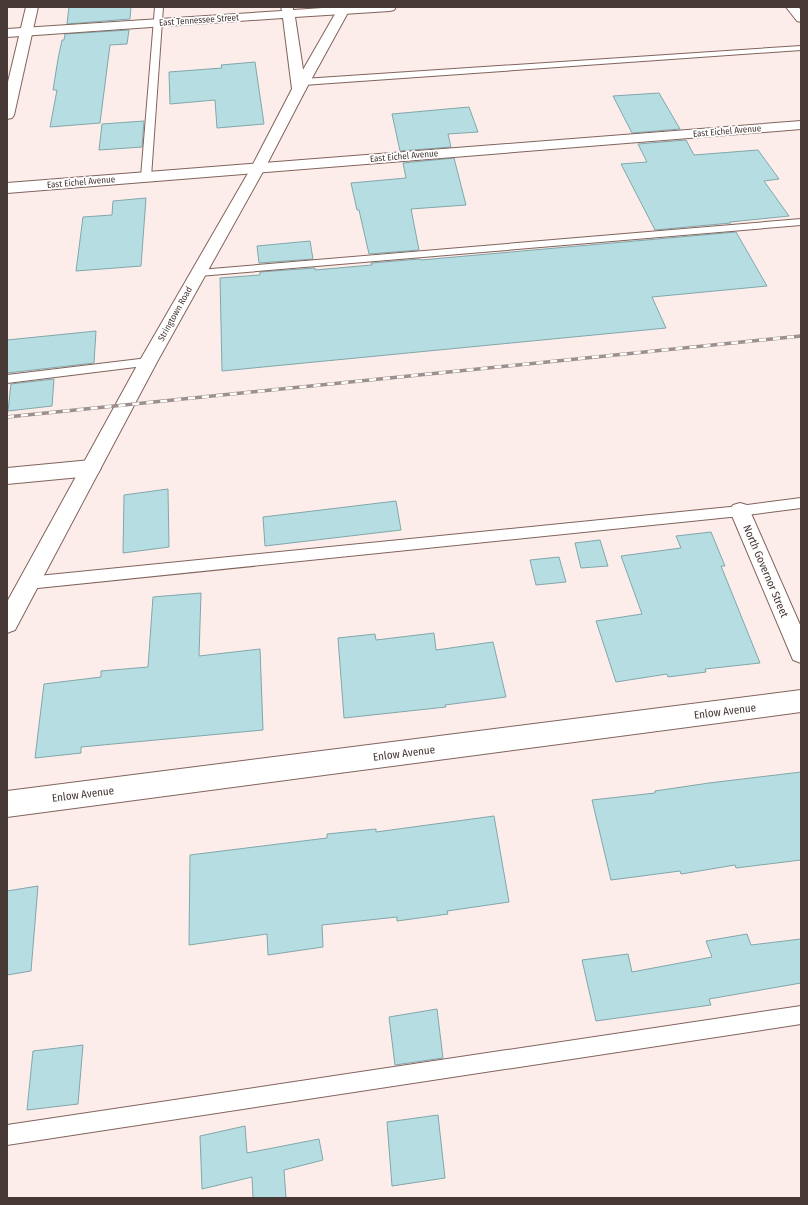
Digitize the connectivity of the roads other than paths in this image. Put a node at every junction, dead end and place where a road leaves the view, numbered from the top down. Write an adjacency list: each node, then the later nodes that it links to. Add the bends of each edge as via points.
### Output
1 (32, 7): 9 (street)
2 (159, 7): 8 (lane)
3 (390, 7): 5 (street, East Tennessee Street)
4 (792, 7): 7 (street)
5 (344, 9): 6 (street, East Tennessee Street); 12 (street, Stringtown Road)
6 (287, 10): 8 (street, East Tennessee Street); 12 (street)
7 (801, 18)
8 (159, 22): 9 (street, East Tennessee Street); 16 (lane)
9 (26, 32): 10 (street, East Tennessee Street); 13 (street)
10 (7, 33)
11 (801, 48): 12 (lane)
12 (301, 85): 15 (street, Stringtown Road)
13 (7, 115)
14 (801, 125): 15 (street, East Eichel Avenue)
15 (258, 168): 16 (street, East Eichel Avenue); 19 (street, Stringtown Road)
16 (146, 177): 17 (street, East Eichel Avenue)
17 (7, 188)
18 (801, 222): 19 (lane)
19 (198, 273): 20 (street, Stringtown Road)
20 (148, 362): 21 (lane); 22 (street, Stringtown Road)
21 (7, 379)
22 (91, 468): 23 (street); 26 (street, Stringtown Road)
23 (7, 476)
24 (801, 503): 25 (lane)
25 (740, 511): 26 (lane); 28 (street, North Governor Street)
26 (28, 583): 27 (street, Stringtown Road)
27 (7, 623)
28 (801, 653)
29 (801, 701): 30 (street, Enlow Avenue)
30 (7, 804)
31 (801, 1015): 32 (lane)
32 (7, 1135)

